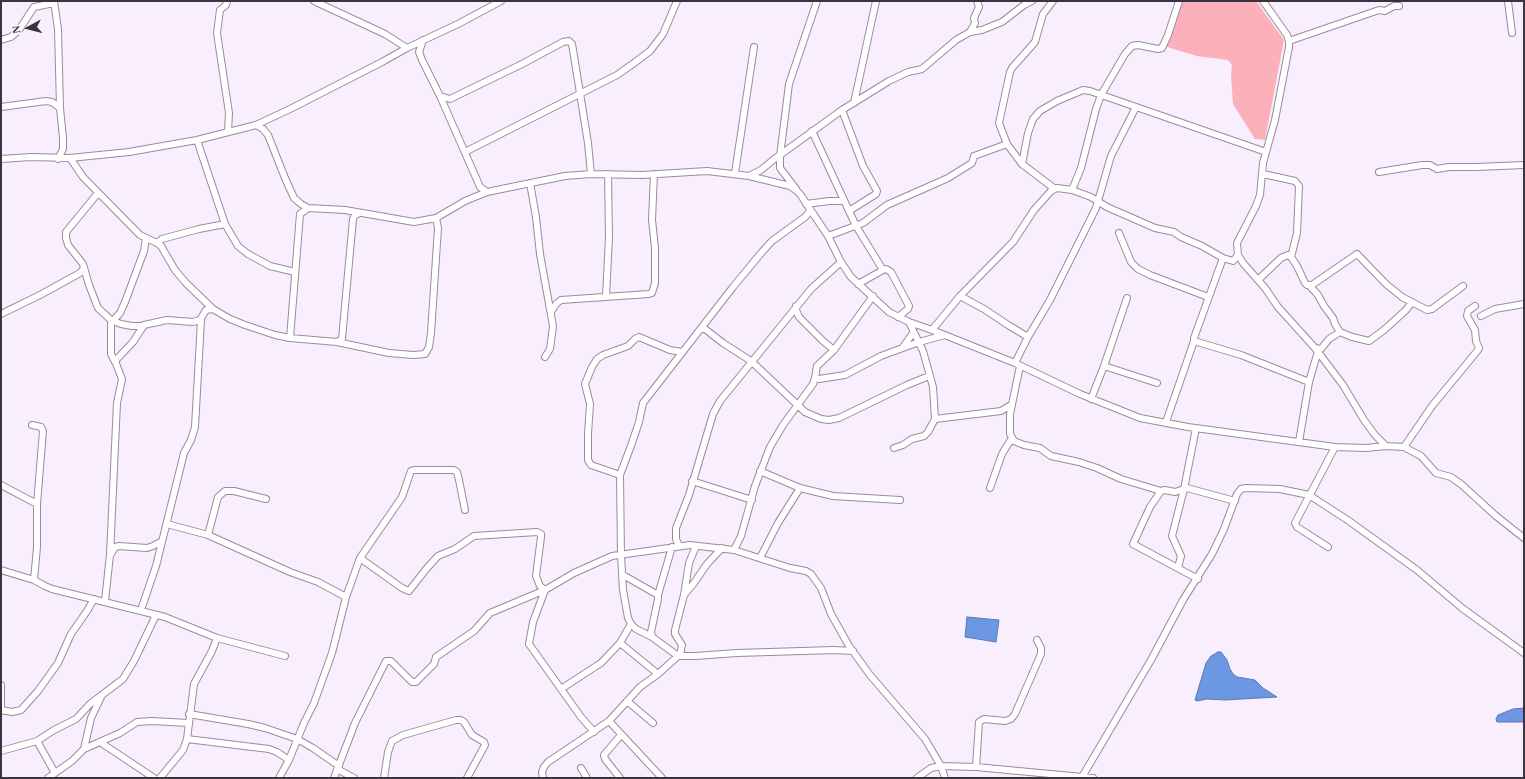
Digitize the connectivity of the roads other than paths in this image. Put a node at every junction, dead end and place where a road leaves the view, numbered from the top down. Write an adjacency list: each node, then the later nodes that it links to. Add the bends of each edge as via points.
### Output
1 (227, 1): 33 (street, via 220,10 218,33 229,113)
2 (314, 1): 20 (street)
3 (500, 1): 18 (street)
4 (677, 1): 23 (street, via 663,34 650,51 617,75)
5 (817, 1): 38 (street, via 789,84)
6 (876, 1): 26 (street)
7 (977, 1): 15 (street, via 979,7)
8 (1032, 1): 15 (street, via 1002,22)
9 (1053, 1): 35 (street, via 1042,14 1035,42 1010,72 999,123)
10 (1179, 1): 24 (street, via 1162,48 1132,46)
11 (1263, 1): 19 (street)
12 (1508, 1): 16 (street)
13 (54, 2): 17 (street, via 34,6 19,30 11,37); 29 (street, via 58,28)
14 (1399, 6): 19 (street, via 1385,11 1378,10)
15 (970, 32): 26 (street, via 956,40 922,69 889,81)
16 (1512, 33)
17 (1, 40)
18 (423, 40): 20 (street); 22 (street)
19 (1289, 41): 37 (street, via 1275,120)
20 (409, 47): 22 (street); 31 (street)
21 (754, 47): 45 (street)
22 (419, 52): 25 (street)
23 (580, 93): 25 (street, via 572,44 566,41 453,98 448,100); 36 (street); 46 (street)
24 (1101, 95): 28 (street); 42 (street, via 1083,90 1057,101 1036,115 1030,125); 55 (street, via 1081,168)
25 (440, 96): 36 (street)
26 (854, 102): 30 (street)
27 (1, 107): 29 (street, via 46,101)
28 (1136, 107): 37 (street); 60 (street, via 1111,156)
29 (60, 108): 39 (street, via 63,144)
30 (842, 110): 32 (street); 64 (street, via 863,166 877,191)
31 (256, 125): 33 (street); 62 (street, via 268,134 294,198)
32 (812, 131): 38 (street); 59 (street)
33 (228, 132): 34 (street)
34 (197, 140): 40 (street, via 128,152); 67 (street)
35 (1007, 144): 42 (street); 68 (street, via 974,156 972,163 957,173 887,205)
36 (465, 152): 52 (street)
37 (1266, 152): 49 (street)
38 (780, 156): 50 (street, via 762,170); 54 (street, via 780,168)
39 (58, 158): 40 (street); 41 (street)
40 (70, 158): 57 (street, via 82,177)
41 (1, 159)
42 (1022, 164): 53 (street)
43 (1524, 165): 44 (street, via 1437,169 1430,165 1422,165)
44 (1379, 172)
45 (735, 173): 48 (street, via 707,171); 50 (street)
46 (591, 174): 47 (street); 51 (street)
47 (608, 174): 48 (street); 84 (street, via 609,237)
48 (654, 174): 84 (street, via 654,290 649,294)
49 (1263, 174): 73 (street, via 1256,206 1237,243); 74 (street, via 1295,181 1299,186 1297,233)
50 (749, 176): 54 (street)
51 (530, 183): 56 (street); 94 (street)
52 (480, 187): 56 (street); 58 (street)
53 (1054, 188): 55 (street); 86 (street, via 1034,210 1013,242)
54 (797, 190): 61 (street)
55 (1072, 190): 60 (street)
56 (487, 192): 58 (street)
57 (98, 193): 71 (street); 77 (street, via 66,234 68,245)
58 (478, 195): 66 (street)
59 (844, 201): 61 (street); 64 (street)
60 (1098, 202): 75 (street, via 1155,228 1174,232); 107 (street, via 1050,300)
61 (806, 204): 63 (street)
62 (308, 208): 65 (street); 79 (street, via 300,214)
63 (810, 211): 70 (street); 102 (street, via 762,252)
64 (849, 211): 68 (street)
65 (360, 212): 66 (street, via 414,222); 110 (street, via 353,219 342,339)
66 (436, 218): 110 (street, via 438,228 431,333 427,351 424,354 413,355)
67 (225, 224): 72 (street, via 162,239); 79 (street, via 238,246 248,254 270,266)
68 (856, 226): 70 (street); 78 (street)
69 (1119, 234): 87 (street, via 1131,262 1138,268 1150,275)
70 (828, 236): 76 (street)
71 (146, 238): 72 (street); 98 (street, via 144,251 125,302)
72 (157, 243): 93 (street, via 186,283)
73 (1238, 255): 75 (street, via 1233,260); 80 (street)
74 (1291, 257): 80 (street, via 1281,258); 82 (street, via 1305,283)
75 (1223, 258): 87 (street)
76 (841, 262): 81 (street); 91 (street)
77 (84, 268): 95 (street, via 80,273); 98 (street, via 98,308)
78 (882, 270): 81 (street); 97 (street, via 891,272 909,306)
79 (295, 272): 108 (street)
80 (1258, 280): 114 (street)
81 (858, 284): 85 (street)
82 (1309, 285): 89 (street, via 1357,254 1386,284); 104 (street, via 1334,318)
83 (1463, 286): 89 (street, via 1432,309 1427,310)
84 (606, 296): 94 (street, via 561,300)
85 (873, 296): 97 (street); 113 (street)
86 (960, 296): 103 (street); 107 (street)
87 (1208, 296): 109 (street)
88 (1127, 298): 120 (street)
89 (1412, 302): 104 (street, via 1384,330 1369,340)
90 (1524, 304): 96 (street, via 1496,309)
91 (796, 306): 113 (street, via 800,317); 117 (street)
92 (1474, 306): 136 (street, via 1468,311 1467,316 1475,330 1479,348 1437,400)
93 (213, 309): 99 (street, via 206,310); 108 (street, via 245,326)
94 (551, 312): 116 (street, via 551,345)
95 (1, 314)
96 (1481, 316)
97 (898, 317): 100 (street)
98 (113, 320): 101 (street, via 132,326); 118 (street, via 110,328 111,354)
99 (201, 320): 101 (street, via 167,320); 153 (street, via 194,427 184,454)
100 (909, 322): 103 (street); 105 (street)
101 (143, 326): 118 (street)
102 (701, 329): 115 (street); 117 (street, via 705,329)
103 (932, 330): 106 (street)
104 (1340, 332): 114 (street, via 1329,339 1321,349)
105 (913, 333): 111 (street); 112 (street)
106 (945, 335): 111 (street); 119 (street)
107 (1028, 337): 119 (street)
108 (290, 338): 110 (street)
109 (1194, 341): 123 (street, via 1242,355); 129 (street)
110 (337, 342)
111 (919, 342): 112 (street); 121 (street)
112 (903, 347): 122 (street, via 846,375)
113 (834, 350): 122 (street, via 817,366)
114 (1316, 350): 123 (street); 134 (street, via 1343,385 1364,420)
115 (682, 352): 139 (street, via 643,403 635,436); 139 (street, via 639,338 628,346 603,354 592,367 585,384 590,404 588,460 591,465)
116 (545, 357)
117 (751, 361): 127 (street); 140 (street, via 713,414)
118 (115, 362): 165 (street, via 122,379 117,408)
119 (1018, 364): 125 (street); 126 (street)
120 (1104, 366): 124 (street); 125 (street)
121 (929, 376): 127 (street, via 839,418 821,419); 128 (street)
122 (815, 378): 127 (street)
123 (1309, 382): 133 (street)
124 (1157, 383)
125 (1091, 399): 129 (street, via 1140,418)
126 (1011, 405): 128 (street, via 1001,411); 132 (street)
127 (798, 406): 138 (street, via 776,436)
128 (935, 419): 137 (street, via 924,436)
129 (1166, 422): 131 (street)
130 (32, 425): 151 (street, via 42,427 43,431)
131 (1196, 428): 133 (street); 144 (street)
132 (1012, 438): 143 (street, via 1002,454); 145 (street, via 1024,445 1040,448 1051,456 1079,462 1121,479)
133 (1299, 442): 135 (street)
134 (1386, 446): 135 (street); 136 (street)
135 (1335, 447): 146 (street)
136 (1404, 447): 155 (street, via 1420,456 1436,473 1451,477 1462,485)
137 (894, 448)
138 (760, 471): 142 (street); 148 (street)
139 (620, 475): 164 (street)
140 (692, 481): 148 (street); 156 (street, via 676,528)
141 (1, 485): 151 (street)
142 (800, 488): 149 (street, via 833,496); 167 (street)
143 (990, 488)
144 (1184, 489): 145 (street, via 1175,492); 150 (street, via 1190,488); 168 (street, via 1172,536 1181,556)
145 (1161, 491): 168 (street, via 1150,507 1133,544)
146 (1309, 495): 150 (street, via 1246,488 1241,489); 160 (street, via 1295,525); 187 (street, via 1417,570 1462,608)
147 (266, 499): 154 (street, via 234,491 225,492 218,497)
148 (752, 500): 163 (street)
149 (900, 500)
150 (1234, 501): 171 (street, via 1224,529)
151 (37, 504): 172 (street)
152 (465, 510): 166 (street, via 457,472 414,470 410,473 398,503)
153 (167, 524): 154 (street); 157 (street)
154 (208, 535): 176 (street, via 318,582)
155 (1524, 538)
156 (676, 539): 158 (street); 162 (street)
157 (162, 541): 165 (street, via 147,548 115,547); 179 (street)
158 (679, 546): 159 (street); 162 (street)
159 (696, 546): 161 (street); 175 (street, via 689,563)
160 (1328, 547)
161 (722, 548): 163 (street); 175 (street, via 706,564)
162 (670, 549): 164 (street); 174 (street)
163 (734, 550): 167 (street)
164 (621, 554): 170 (street); 173 (street, via 598,561)
165 (110, 555): 178 (street)
166 (360, 558): 173 (street, via 409,591 438,556 455,549 474,536 537,532 542,537 536,576 540,586); 176 (street)
167 (760, 558): 186 (street, via 790,568 806,570 811,574 821,588 837,626)
168 (1178, 568): 171 (street)
169 (1, 570): 172 (street)
170 (623, 575): 174 (street); 181 (street)
171 (1198, 579): 214 (street, via 1183,600)
172 (34, 580): 177 (street, via 52,589)
173 (545, 590): 192 (street, via 533,622 530,644); 211 (street, via 490,613 474,631 436,657 434,664 416,682 412,682 391,661 386,661 354,723)
174 (658, 595): 182 (street)
175 (684, 595): 188 (street, via 675,630 682,645)
176 (346, 597): 203 (street, via 332,653 314,703)
177 (94, 599): 178 (street); 195 (street, via 71,634 58,663 38,691 21,710)
178 (105, 601): 179 (street)
179 (141, 610): 180 (street)
180 (156, 615): 183 (street, via 176,620); 193 (street, via 128,672)
181 (630, 624): 182 (street); 185 (street)
182 (652, 637): 188 (street)
183 (217, 638): 189 (street); 196 (street, via 194,684)
184 (1037, 640): 210 (street, via 1041,654 1015,714 1005,721 979,722)
185 (620, 643): 190 (street); 192 (street, via 601,663)
186 (853, 651): 188 (street); 209 (street, via 870,675 925,739)
187 (1524, 653)
188 (679, 655): 190 (street)
189 (285, 656)
190 (658, 674): 194 (street, via 640,687)
191 (1, 685): 195 (street)
192 (561, 689): 200 (street)
193 (102, 696): 204 (street, via 90,704 76,720); 206 (street, via 91,718)
194 (628, 701): 197 (street); 199 (street)
195 (1, 711)
196 (189, 714): 198 (street); 203 (street, via 266,728)
197 (609, 722): 200 (street); 201 (street)
198 (188, 723): 202 (street); 205 (street, via 137,722)
199 (653, 723)
200 (594, 732): 223 (street, via 548,762 542,772)
201 (620, 735): 225 (street, via 604,755); 226 (street)
202 (187, 739): 208 (street, via 269,749); 217 (street, via 183,750)
203 (297, 739): 208 (street); 211 (street)
204 (37, 741): 207 (street); 213 (street)
205 (100, 742): 206 (street); 216 (street)
206 (84, 749): 213 (street)
207 (1, 751)
208 (289, 760): 218 (street)
209 (941, 766): 210 (street); 227 (street, via 926,771); 228 (street)
210 (976, 767): 214 (street)
211 (338, 768): 219 (street); 220 (street)
212 (581, 768): 224 (street)
213 (55, 773): 215 (street)
214 (1082, 777): 229 (street)
215 (48, 778)
216 (154, 778)
217 (160, 778)
218 (279, 778)
219 (334, 778)
220 (354, 778)
221 (384, 778): 222 (street, via 392,741 403,735 461,720 472,735 486,745)
222 (468, 778)
223 (543, 778)
224 (587, 778)
225 (620, 778)
226 (662, 778)
227 (917, 778)
228 (945, 778)
229 (1093, 778)

